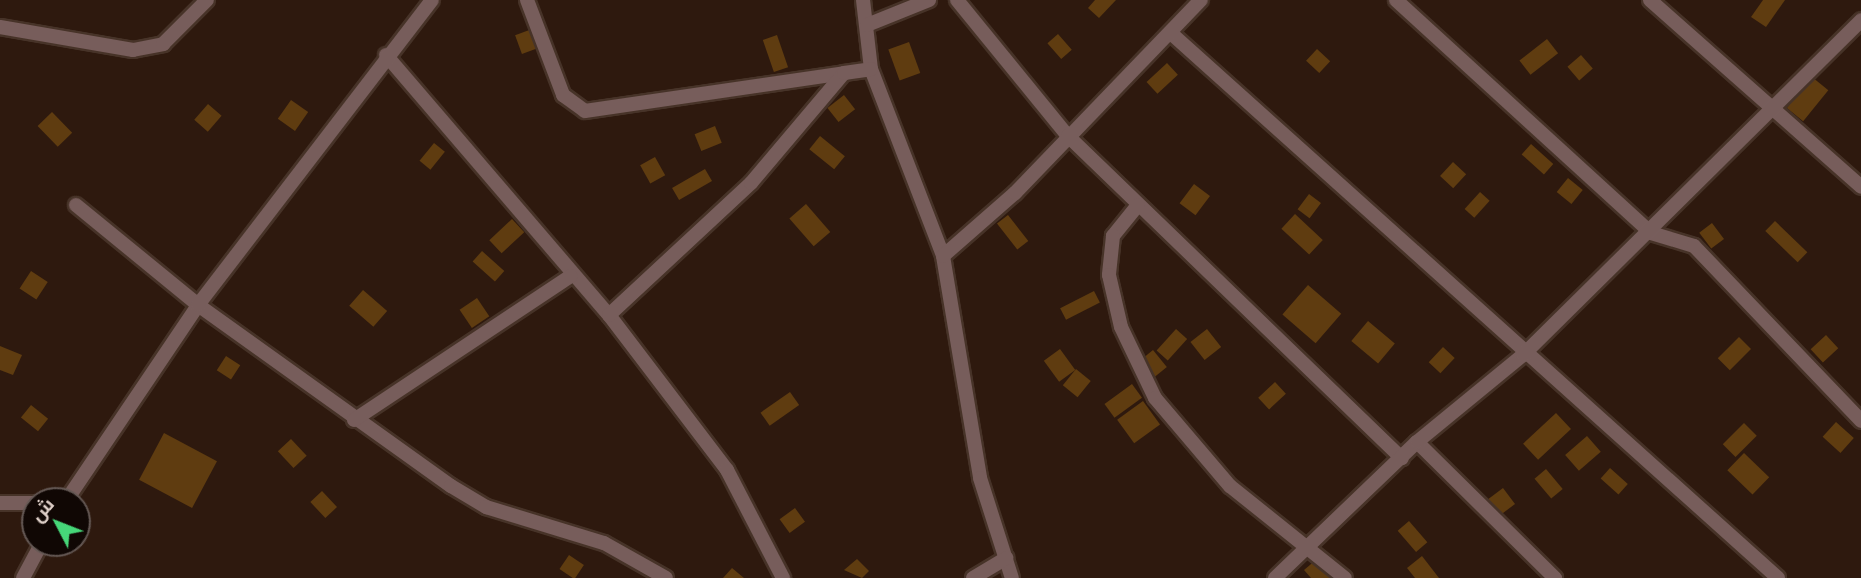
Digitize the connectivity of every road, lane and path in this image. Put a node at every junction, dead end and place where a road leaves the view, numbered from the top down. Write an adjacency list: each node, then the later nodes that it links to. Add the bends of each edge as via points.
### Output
1 (207, 0): 12 (street, via 163,44 133,50)
2 (432, 0): 14 (street)
3 (527, 0): 16 (street, via 563,95 585,111)
4 (863, 0): 11 (street)
5 (929, 0): 11 (street)
6 (957, 0): 18 (street)
7 (1201, 0): 13 (street)
8 (1396, 0): 22 (street)
9 (1650, 0): 17 (street)
10 (1861, 20): 17 (street)
11 (867, 25): 15 (street)
12 (0, 27)
13 (1173, 35): 18 (street); 27 (street)
14 (386, 55): 24 (street); 25 (street)
15 (870, 69): 16 (street); 23 (street)
16 (844, 73): 26 (street, via 751,183)
17 (1773, 109): 19 (street); 22 (street)
18 (1068, 136): 21 (street); 23 (street)
19 (1861, 187)
20 (76, 205): 25 (street)
21 (1138, 205): 31 (street); 35 (street, via 1113,236 1109,275 1121,327 1155,398 1189,444)
22 (1651, 233): 27 (street); 29 (street, via 1693,246)
23 (943, 256): 37 (street, via 981,478)
24 (571, 276): 26 (street); 28 (street)
25 (198, 305): 28 (street); 32 (street)
26 (609, 315): 40 (street, via 727,470)
27 (1523, 355): 30 (street); 46 (street)
28 (355, 420): 39 (street, via 486,507 604,543)
29 (1861, 421)
30 (1418, 442): 31 (street); 45 (street)
31 (1402, 458): 35 (street)
32 (75, 487)
33 (0, 503): 34 (street)
34 (21, 503)
35 (1305, 548): 43 (street); 44 (street)
36 (34, 557): 38 (street)
37 (1006, 558): 41 (street); 42 (street)
38 (23, 578)
39 (666, 578)
40 (783, 578)
41 (973, 578)
42 (1012, 578)
43 (1275, 578)
44 (1345, 578)
45 (1555, 578)
46 (1778, 578)

